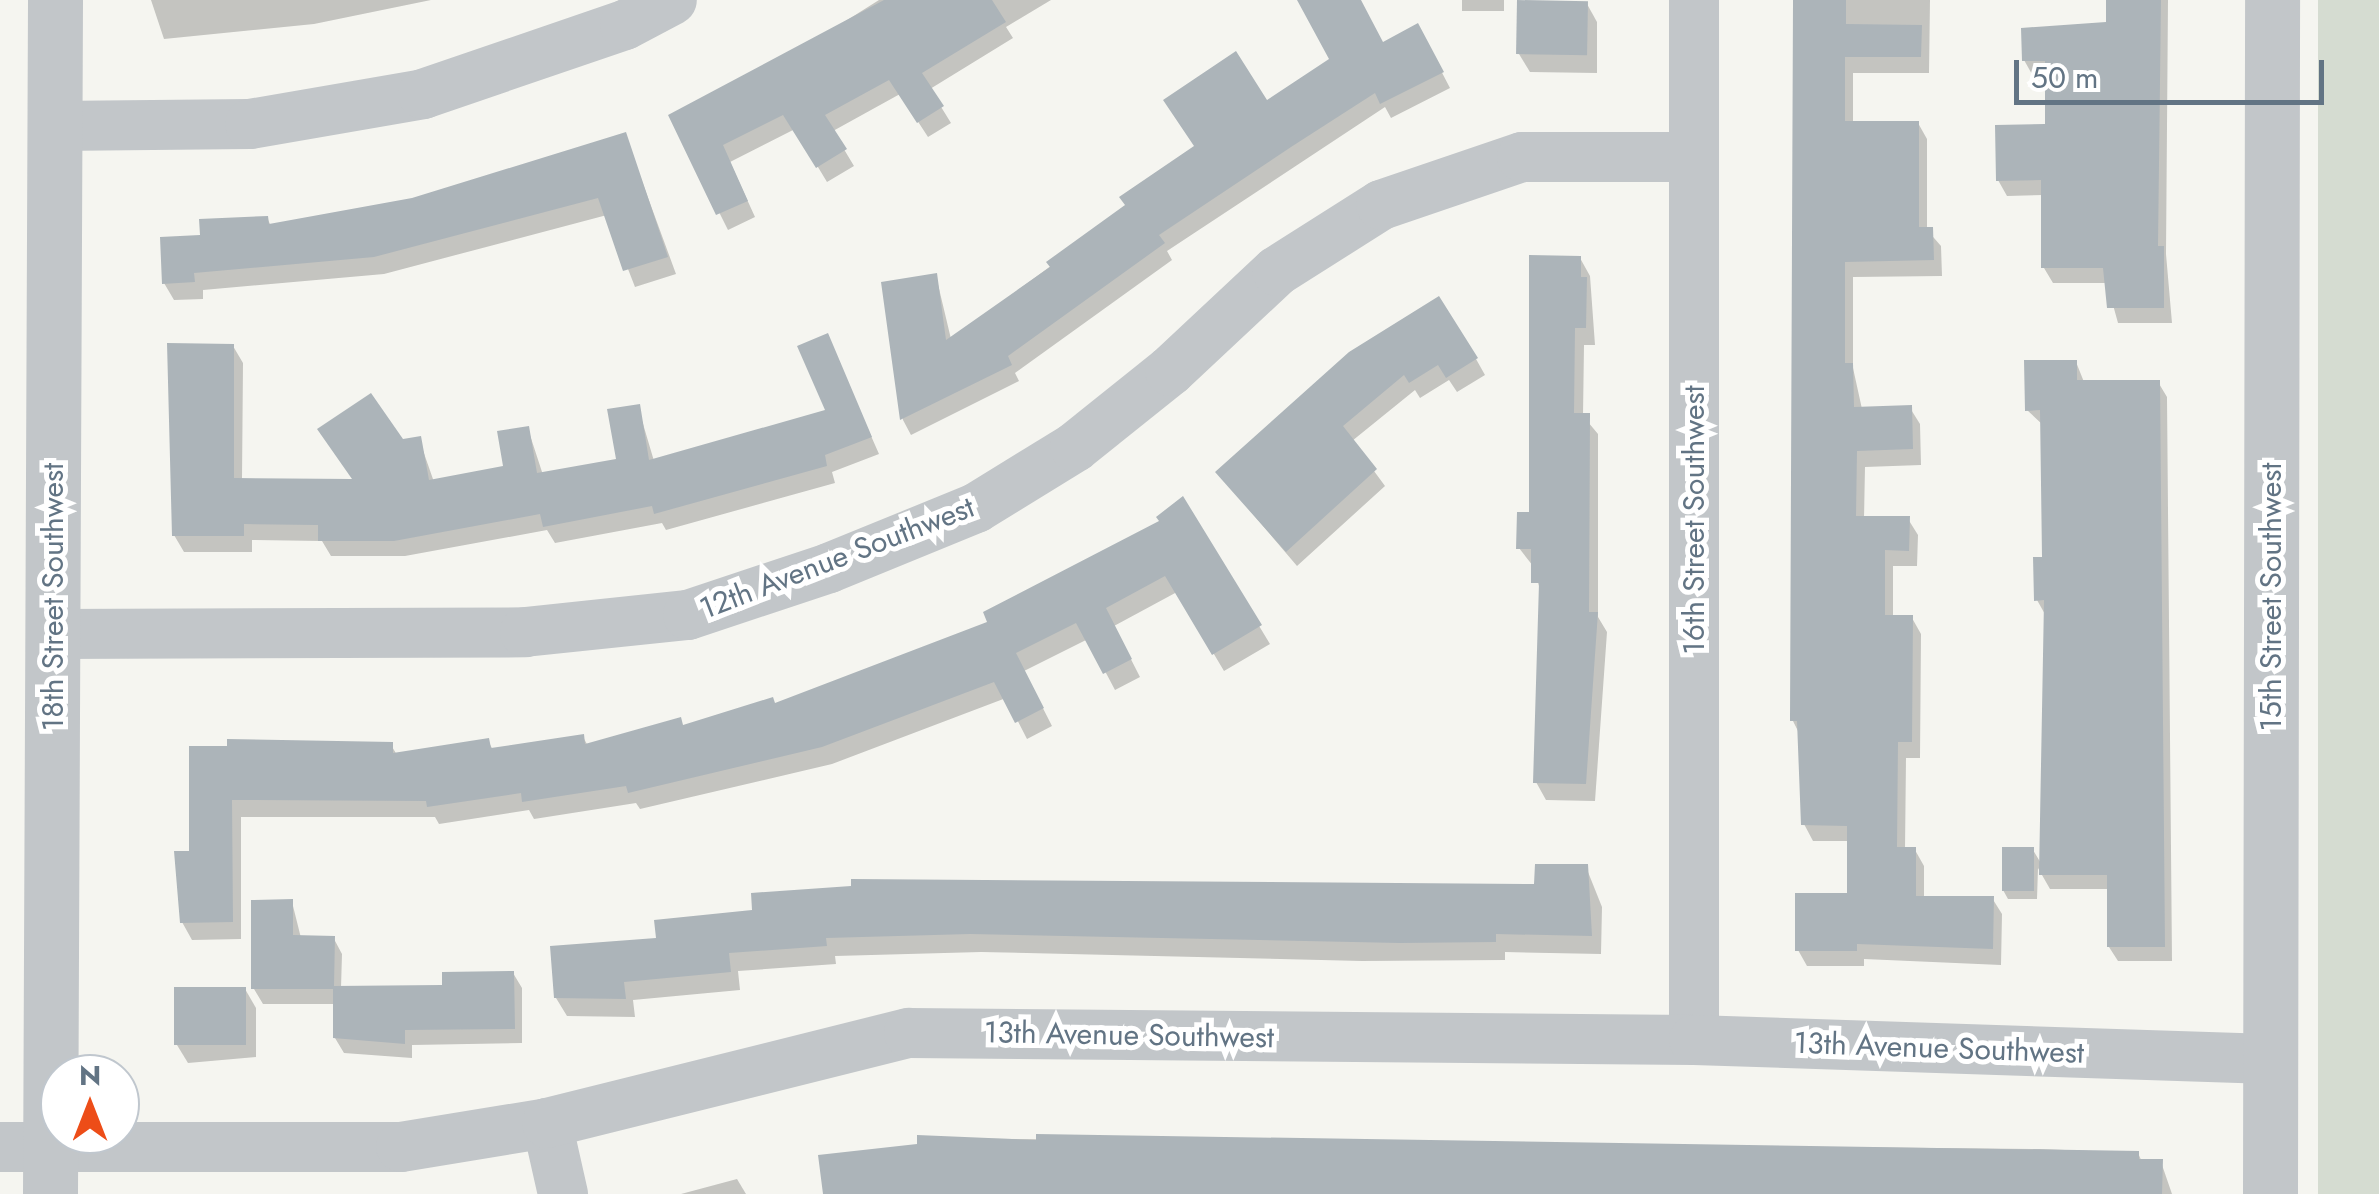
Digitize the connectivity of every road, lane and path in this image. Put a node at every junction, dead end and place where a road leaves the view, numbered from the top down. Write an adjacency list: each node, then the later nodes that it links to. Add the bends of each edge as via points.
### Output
1 (56, 0): 5 (street, 18th Street Southwest)
2 (672, 0): 5 (street, via 625,25 422,94 250,124)
3 (1694, 0): 6 (street, 16th Street Southwest)
4 (2272, 0): 9 (street, 15th Street Southwest)
5 (55, 126): 7 (street, 18th Street Southwest)
6 (1694, 156): 7 (street, 12th Avenue Southwest, via 1522,156 1381,205 1277,271 1170,371 1075,446 976,508 829,568 688,615 525,632); 8 (street, 16th Street Southwest)
7 (52, 634): 11 (street, 18th Street Southwest)
8 (1694, 1040): 9 (street, 13th Avenue Southwest); 10 (street, 13th Avenue Southwest, via 909,1033)
9 (2270, 1059): 13 (street, 15th Street Southwest)
10 (547, 1124): 11 (street, 13th Avenue Southwest, via 401,1147); 12 (street)
11 (34, 1163)
12 (562, 1194)
13 (2270, 1194)

